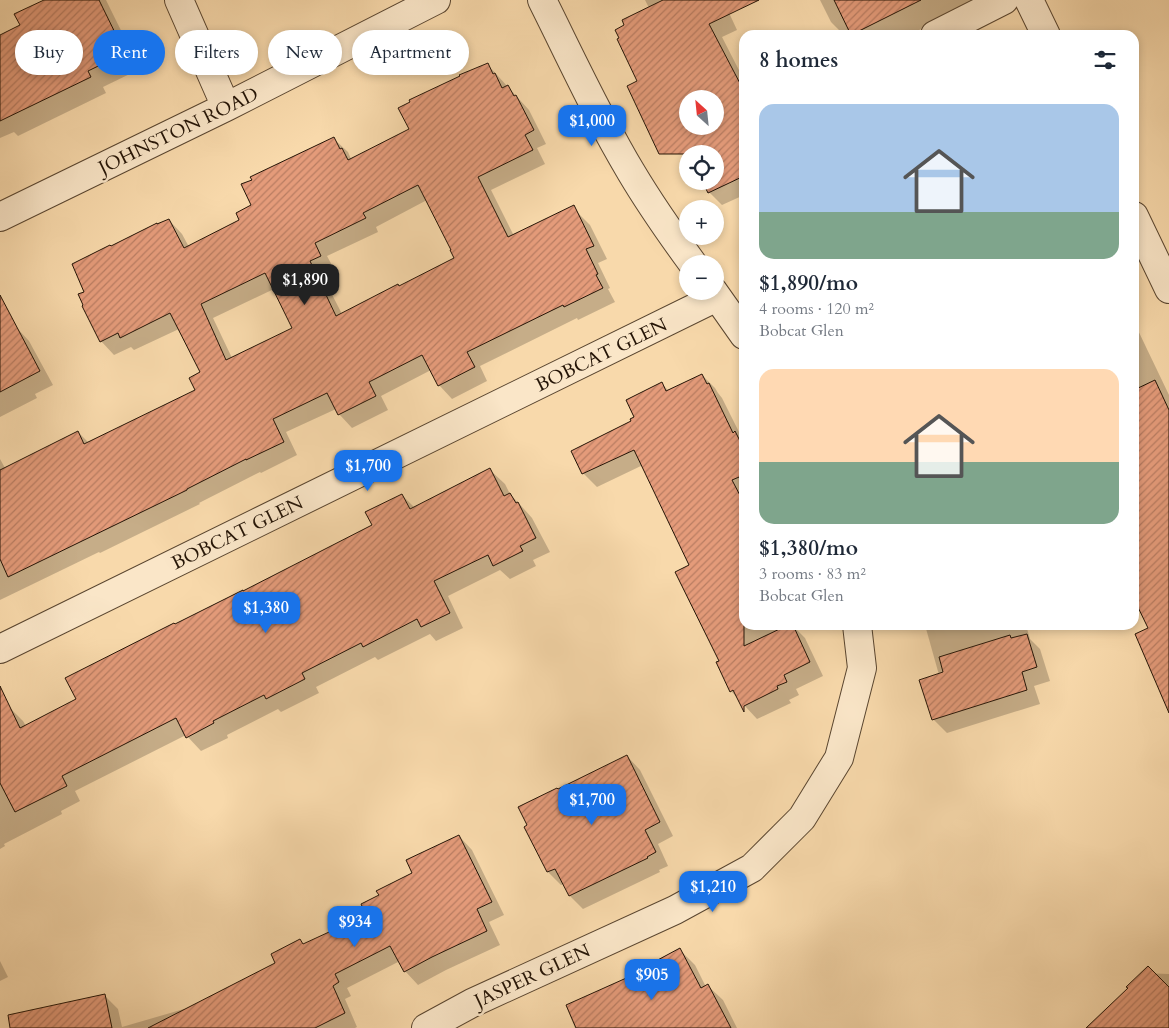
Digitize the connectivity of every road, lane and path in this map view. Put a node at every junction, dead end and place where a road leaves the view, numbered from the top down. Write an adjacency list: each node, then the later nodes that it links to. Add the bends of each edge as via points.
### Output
1 (179, 0): 8 (street)
2 (436, 0): 8 (street, JOHNSTON ROAD)
3 (542, 0): 11 (street, via 632,174)
4 (1004, 0): 6 (street)
5 (1029, 0): 7 (street)
6 (945, 30)
7 (1044, 30)
8 (226, 107): 9 (street, JOHNSTON ROAD)
9 (0, 217)
10 (1139, 226): 12 (street)
11 (687, 255)
12 (1169, 289)
13 (703, 300): 17 (street, BOBCAT GLEN)
14 (719, 300): 15 (street)
15 (739, 328)
16 (858, 630): 18 (street, JASPER GLEN, via 862,668 839,758 802,818 752,868 675,910 472,1003)
17 (0, 648)
18 (426, 1028)

